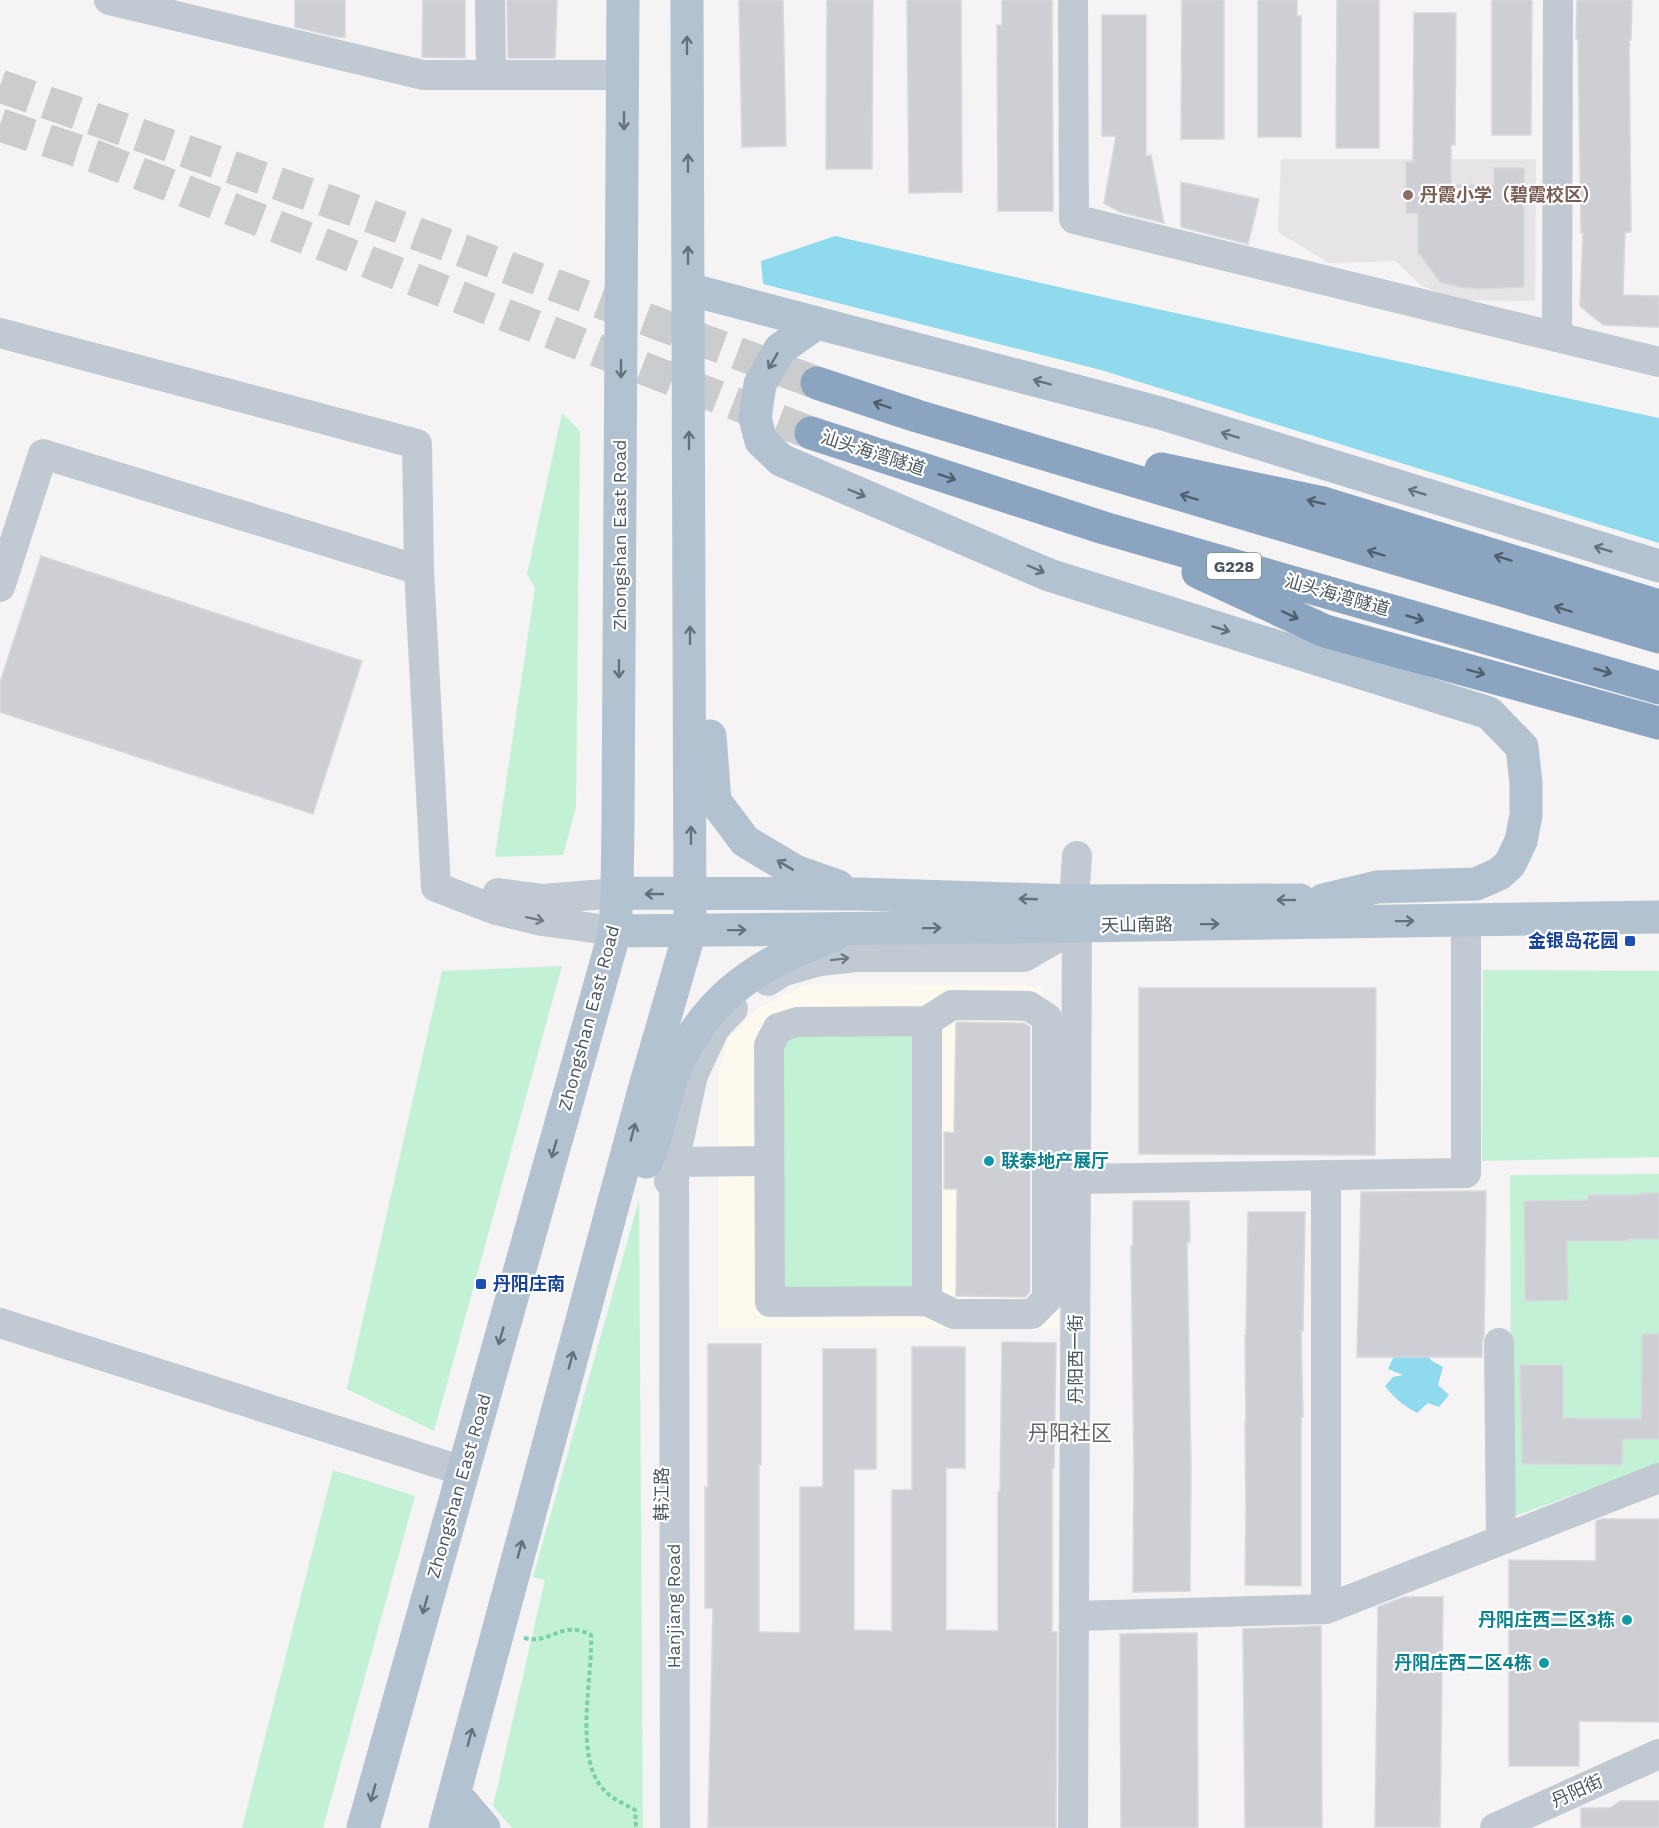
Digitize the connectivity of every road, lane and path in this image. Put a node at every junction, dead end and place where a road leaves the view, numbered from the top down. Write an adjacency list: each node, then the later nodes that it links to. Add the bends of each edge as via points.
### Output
1 (109, 0): 7 (street, via 423,75)
2 (490, 0): 7 (street)
3 (623, 0): 8 (main road, Zhongshan East Road)
4 (687, 0): 9 (main road, one-way to 4)
5 (1073, 0): 12 (street, via 1074,219)
6 (1558, 0): 12 (street)
7 (491, 75): 8 (street)
8 (624, 75): 28 (main road, Zhongshan East Road, one-way to 28)
9 (688, 289): 10 (main road); 24 (main road, one-way to 9)
10 (817, 322): 18 (main road, one-way to 10, via 1160,413); 31 (main road, one-way to 31, via 780,350 760,384 755,418 761,441 781,460 1049,575 1489,712 1521,747 1526,815 1521,840 1510,864 1499,874 1476,884 1377,887)
11 (0, 333): 19 (street, via 417,444)
12 (1557, 337): 13 (street)
13 (1659, 362)
14 (817, 383): 15 (highway, one-way to 14)
15 (917, 416): 21 (highway, one-way to 15, via 1323,503); 22 (highway, one-way to 15)
16 (811, 433): 17 (highway, 汕头海湾隧道 / G228, one-way to 17)
17 (1104, 528): 23 (highway, 汕头海湾隧道 / G228, one-way to 23); 25 (highway, one-way to 25, via 1325,631)
18 (1659, 566)
19 (419, 570): 20 (street, via 43,454); 27 (street)
20 (0, 588)
21 (1659, 606)
22 (1659, 638)
23 (1659, 688)
24 (690, 694): 29 (main road, one-way to 24); 30 (main road, one-way to 24, via 795,871 745,841 715,801 710,733)
25 (1659, 723)
26 (1077, 856): 33 (street, 丹阳西一街)
27 (435, 870): 28 (street, via 495,892 543,899); 37 (street, one-way to 37, via 436,887 496,910)
28 (617, 893): 29 (main road, 天山南路, one-way to 28); 37 (main road, Zhongshan East Road)
29 (691, 894): 30 (main road, 天山南路); 38 (main road)
30 (859, 894): 33 (main road, 天山南路, one-way to 30)
31 (1323, 900): 32 (main road, 天山南路); 33 (main road, 天山南路, one-way to 33)
32 (1659, 900)
33 (1076, 914): 35 (main road, 天山南路, one-way to 35); 36 (main road, 天山南路, one-way to 33); 41 (street, one-way to 33, via 693,1075 715,1028 749,992 784,971 855,957 1024,957); 43 (street, 丹阳西一街)
34 (1659, 917): 35 (main road, 天山南路)
35 (1466, 921): 42 (street, via 1466,1173)
36 (861, 929): 38 (main road, 天山南路, one-way to 36); 44 (main road, via 778,958 719,1000 694,1032 674,1074 647,1161)
37 (615, 931): 38 (main road, 天山南路); 48 (main road, Zhongshan East Road, one-way to 48)
38 (690, 931): 44 (main road, one-way to 38)
39 (927, 1021): 40 (street, via 797,1022 778,1028 769,1045); 45 (street); 45 (street, via 952,1005 1029,1006 1047,1018 1047,1299 1032,1314 954,1314)
40 (769, 1161): 41 (street); 45 (street, via 770,1302)
41 (674, 1162): 60 (street, 韩江路, via 664,1203); 61 (street, Hanjiang Road)
42 (1326, 1175): 43 (street); 51 (street)
43 (1076, 1179): 52 (street, 丹阳西一街)
44 (615, 1197): 55 (main road, one-way to 44)
45 (927, 1301)
46 (0, 1323): 48 (street)
47 (1499, 1343): 50 (street)
48 (463, 1471): 56 (main road, Zhongshan East Road, one-way to 56)
49 (1659, 1478): 50 (street)
50 (1501, 1540): 51 (street)
51 (1326, 1609): 52 (street)
52 (1074, 1616): 62 (street, 丹阳西一街)
53 (524, 1638): 59 (path, via 546,1639 571,1629 591,1635 589,1762 603,1789 636,1810)
54 (1659, 1754): 63 (street, 丹阳街)
55 (455, 1794): 57 (main road); 58 (main road)
56 (363, 1828)
57 (445, 1828)
58 (484, 1828)
59 (636, 1828)
60 (661, 1828)
61 (675, 1828)
62 (1073, 1828)
63 (1495, 1828)

